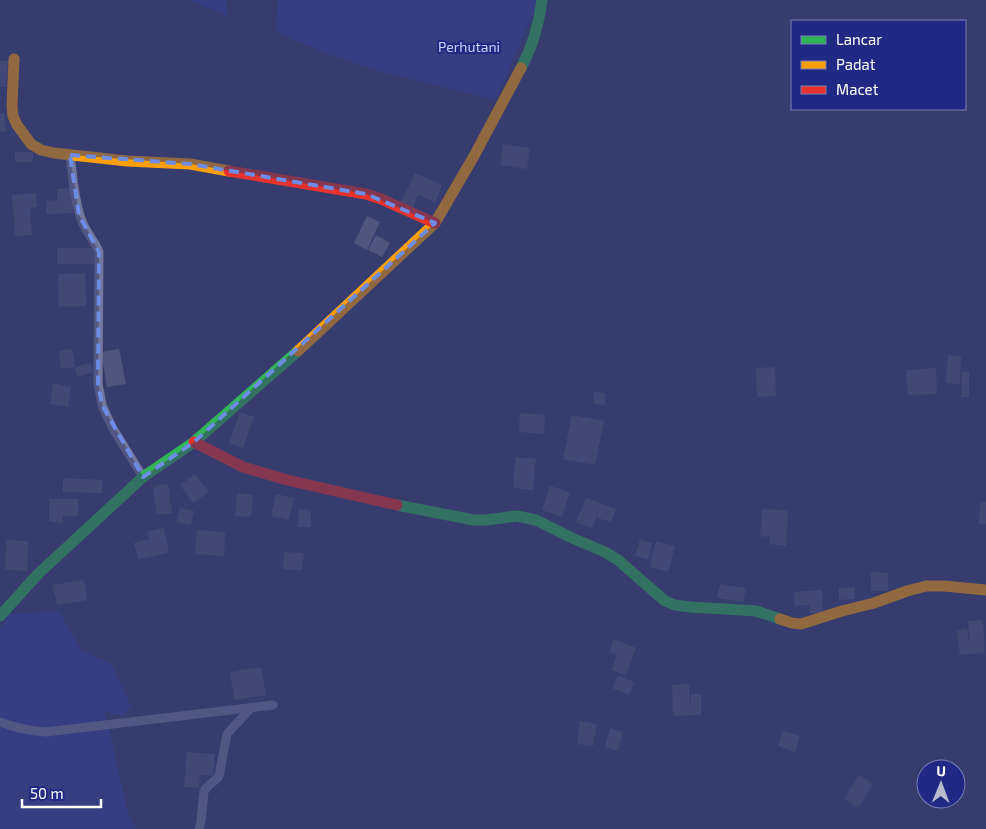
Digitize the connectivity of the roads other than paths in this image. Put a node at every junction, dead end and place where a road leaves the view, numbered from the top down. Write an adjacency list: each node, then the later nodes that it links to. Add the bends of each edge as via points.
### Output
1 (542, 0): 4 (street, via 523,64)
2 (14, 59): 3 (street, via 12,106 18,125 36,147)
3 (70, 155): 4 (street, via 190,164 366,194); 6 (street, via 79,215 99,252 98,383 102,406)
4 (435, 223): 5 (street, via 286,362)
5 (194, 442): 6 (street); 7 (street, via 243,466 287,480 383,502 474,520 517,516 536,520 605,552 665,601 675,605 756,611 801,624 926,586)
6 (143, 477): 8 (street, via 38,574)
7 (986, 590)
8 (0, 616)
9 (273, 705): 10 (street)
10 (251, 708): 11 (street, via 46,732 34,732); 12 (street, via 227,734 219,776 204,791)
11 (0, 722)
12 (200, 829)

